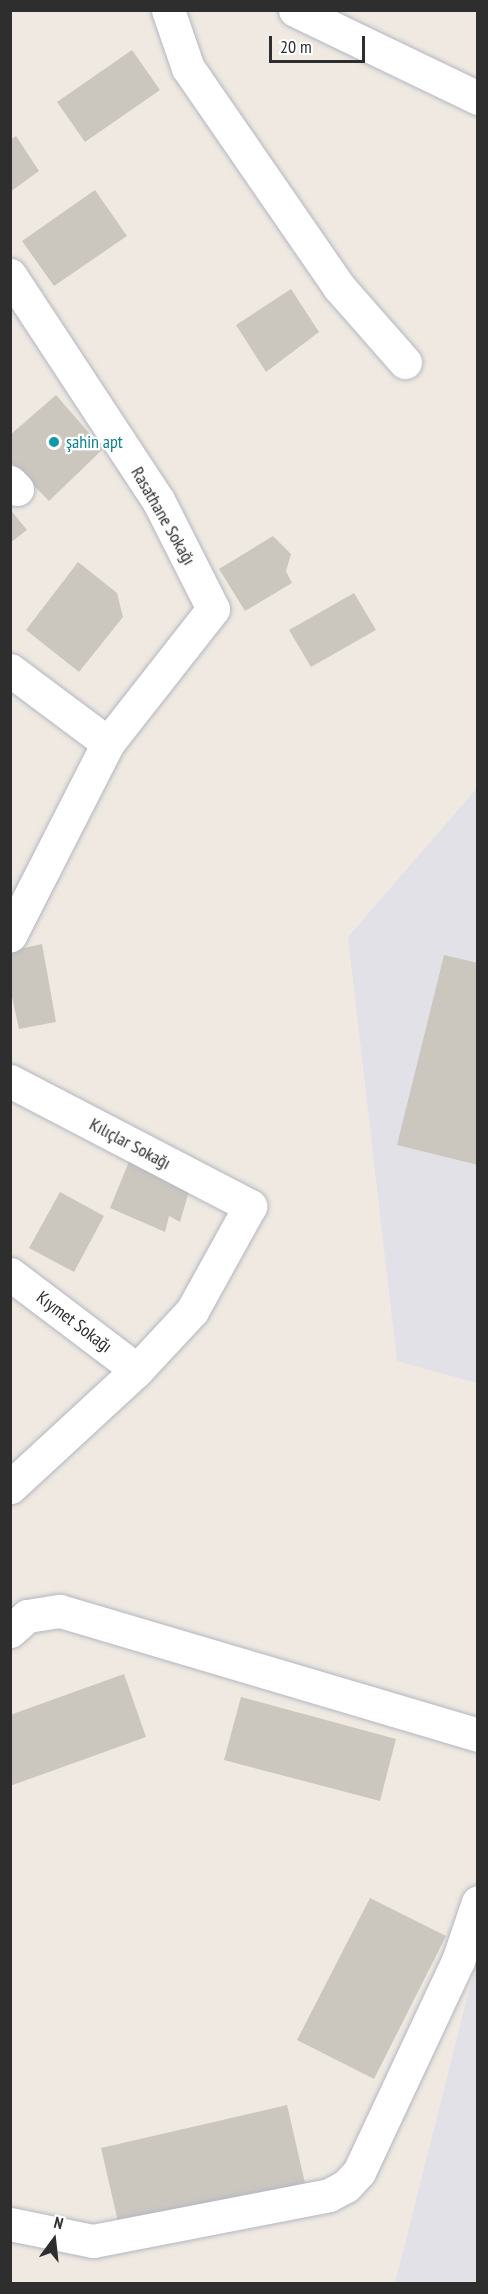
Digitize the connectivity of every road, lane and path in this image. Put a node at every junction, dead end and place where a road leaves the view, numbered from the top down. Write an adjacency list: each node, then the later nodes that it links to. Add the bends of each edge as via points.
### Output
1 (168, 10): 5 (street, via 188,68 339,287)
2 (295, 10): 3 (street)
3 (477, 98)
4 (10, 275): 7 (street, Rasathane Sokağı, via 158,500 213,609)
5 (405, 363)
6 (10, 670): 7 (street)
7 (108, 743): 8 (street)
8 (10, 935)
9 (10, 1081): 11 (street, Kılıçlar Sokağı, via 249,1206 192,1311)
10 (10, 1274): 11 (street, Kıymet Sokağı)
11 (137, 1370): 12 (street)
12 (10, 1487)
13 (10, 1631): 14 (street, via 27,1616 60,1611)
14 (477, 1735)
15 (477, 1902): 16 (street, via 458,1961 359,2172 346,2186 329,2195 93,2241)
16 (10, 2224)

